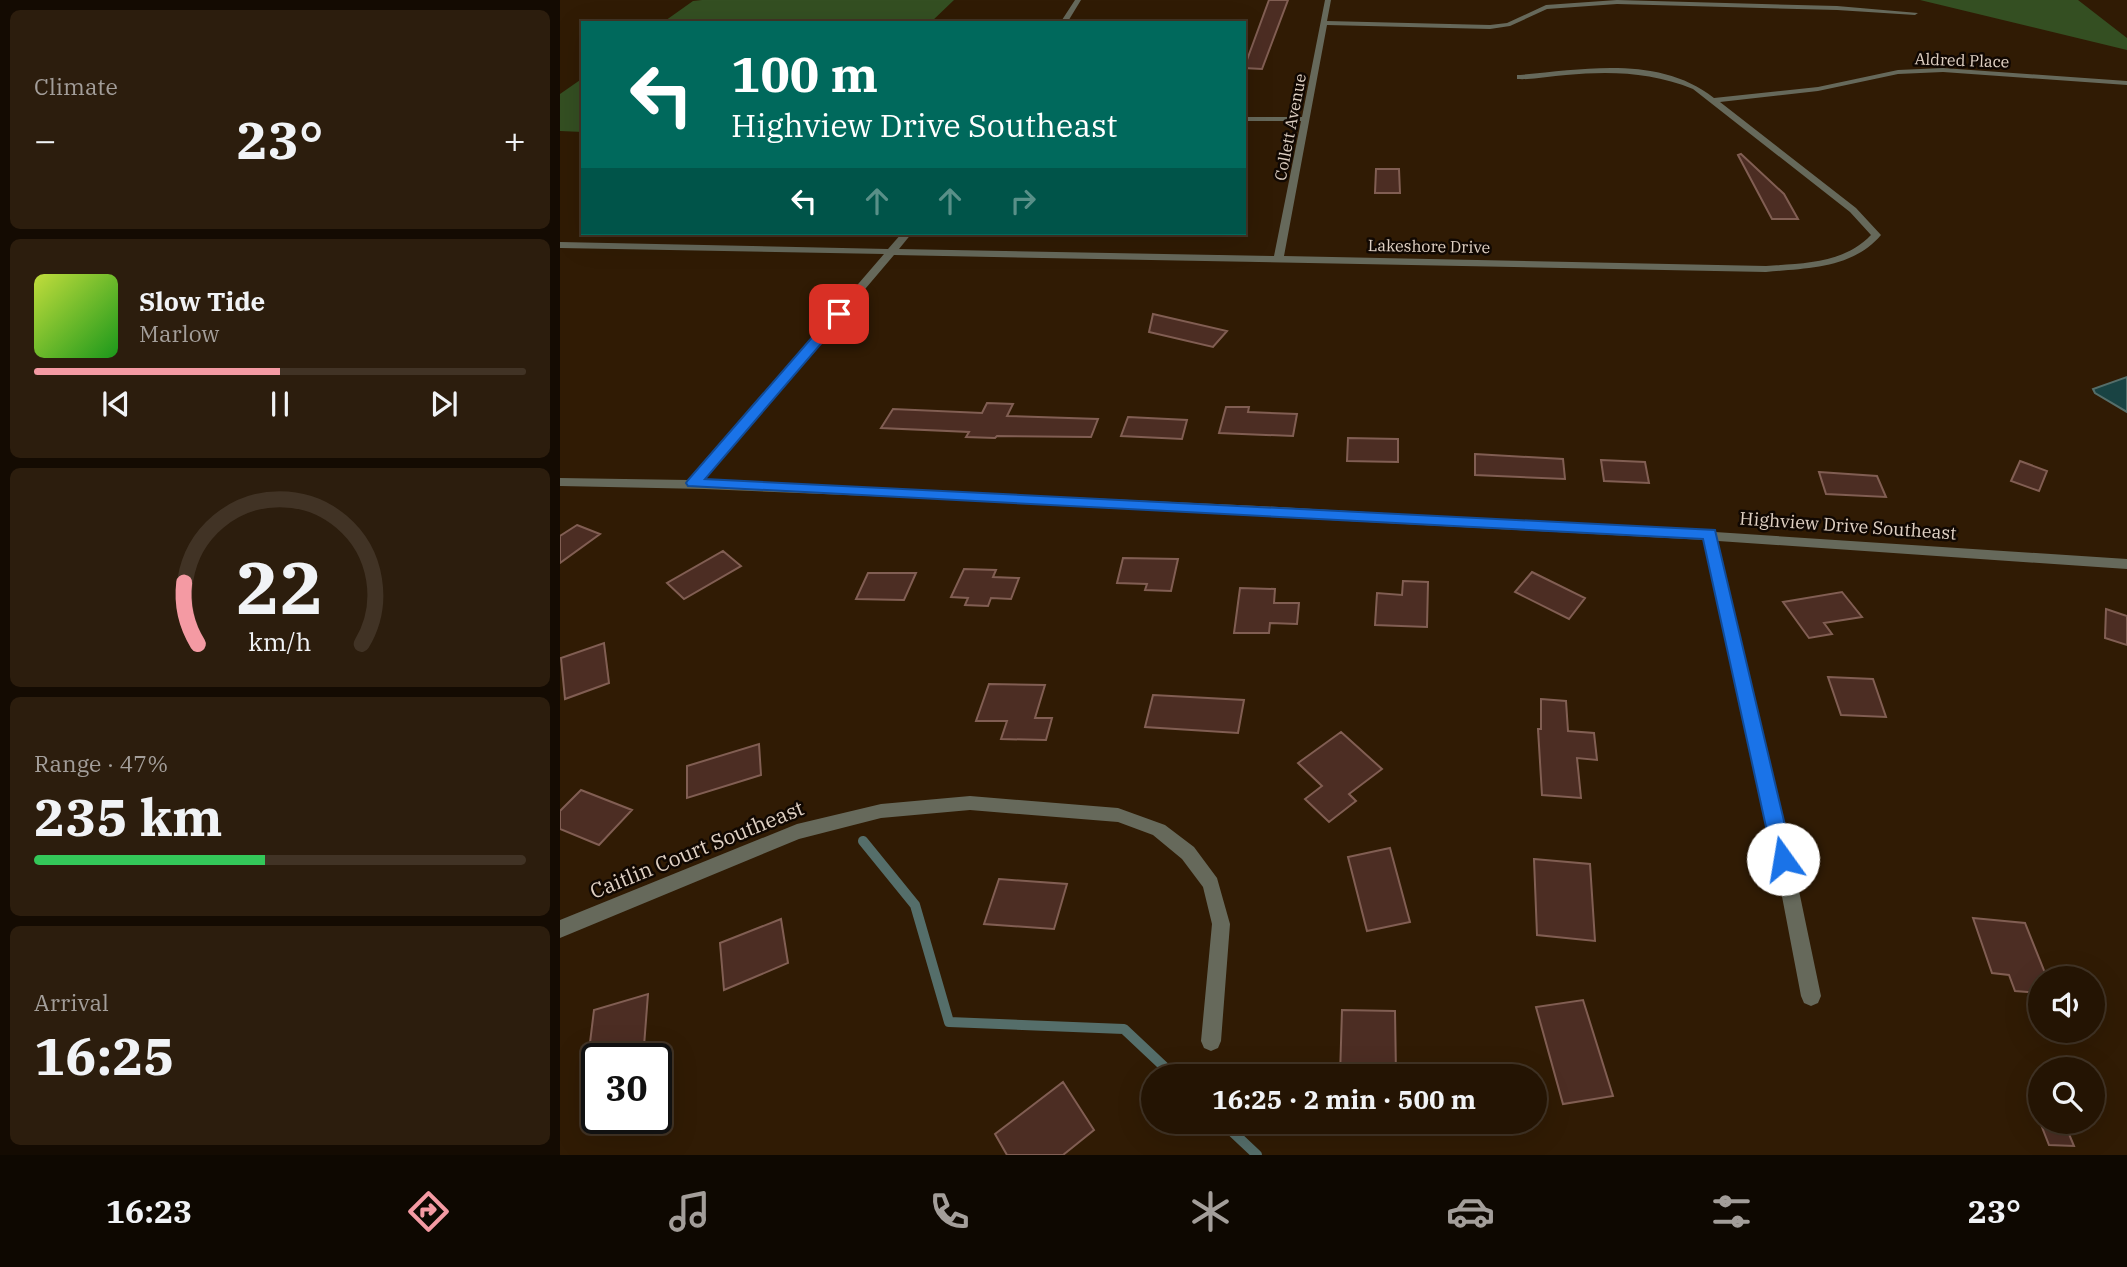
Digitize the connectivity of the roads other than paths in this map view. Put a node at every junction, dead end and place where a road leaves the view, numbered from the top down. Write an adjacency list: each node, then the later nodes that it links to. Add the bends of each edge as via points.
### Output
1 (1078, 0): 4 (street)
2 (1328, 0): 5 (street, Collett Avenue)
3 (1915, 13): 5 (street, via 1617,2 1546,7 1508,25 1490,27)
4 (1064, 21)
5 (1324, 23): 10 (street, Collett Avenue)
6 (1520, 77): 8 (street, Lakeshore Drive, via 1635,71 1683,80)
7 (2127, 83): 8 (street, Aldred Place, via 1943,70 1898,72 1818,89)
8 (1713, 100): 14 (street, Lakeshore Drive, via 1867,223 1876,235 1868,246 1824,263 1766,270)
9 (1246, 119): 10 (street)
10 (1305, 119): 14 (street, Collett Avenue)
11 (906, 235): 13 (street)
12 (560, 245): 13 (street, Lakeshore Drive)
13 (894, 251): 14 (street, Lakeshore Drive); 16 (street)
14 (1279, 258)
15 (560, 482): 16 (street, Highview Drive Southeast)
16 (694, 483): 17 (street, Highview Drive Southeast)
17 (1710, 534): 18 (street, Highview Drive Southeast); 20 (street)
18 (2127, 564)
19 (560, 929): 21 (street, Caitlin Court Southeast, via 797,832 881,811 970,803 1118,815 1159,830 1188,853 1211,884 1221,924)
20 (1811, 996)
21 (1210, 1041)

